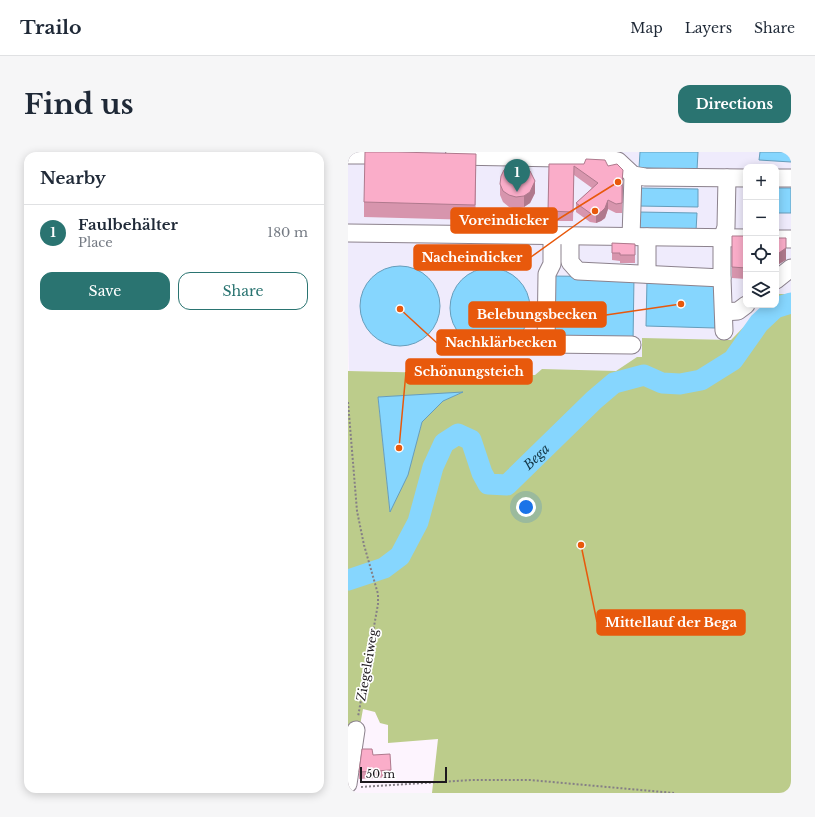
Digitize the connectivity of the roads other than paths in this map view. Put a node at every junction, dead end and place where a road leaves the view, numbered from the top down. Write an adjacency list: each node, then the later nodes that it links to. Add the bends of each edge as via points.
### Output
1 (348, 155): 2 (street)
2 (401, 155)
3 (439, 156): 4 (street, via 608,159 618,161)
4 (633, 175): 5 (street); 12 (street)
5 (726, 178): 6 (street); 14 (street, via 726,227)
6 (743, 178)
7 (779, 178): 8 (street)
8 (791, 178)
9 (348, 233): 10 (street)
10 (552, 236): 11 (street); 24 (street, via 552,264 547,274 546,344)
11 (570, 236): 12 (street); 18 (street, via 570,262 578,271)
12 (639, 237): 14 (street); 18 (street)
13 (743, 238): 14 (street)
14 (722, 239): 19 (street)
15 (779, 239): 16 (street)
16 (791, 239)
17 (791, 268): 20 (street)
18 (647, 274): 19 (street)
19 (722, 278): 22 (street)
20 (779, 278)
21 (743, 307): 22 (street, via 738,311)
22 (724, 312): 23 (street)
23 (724, 331)
24 (632, 346)
25 (356, 730): 26 (street)
26 (352, 786)

